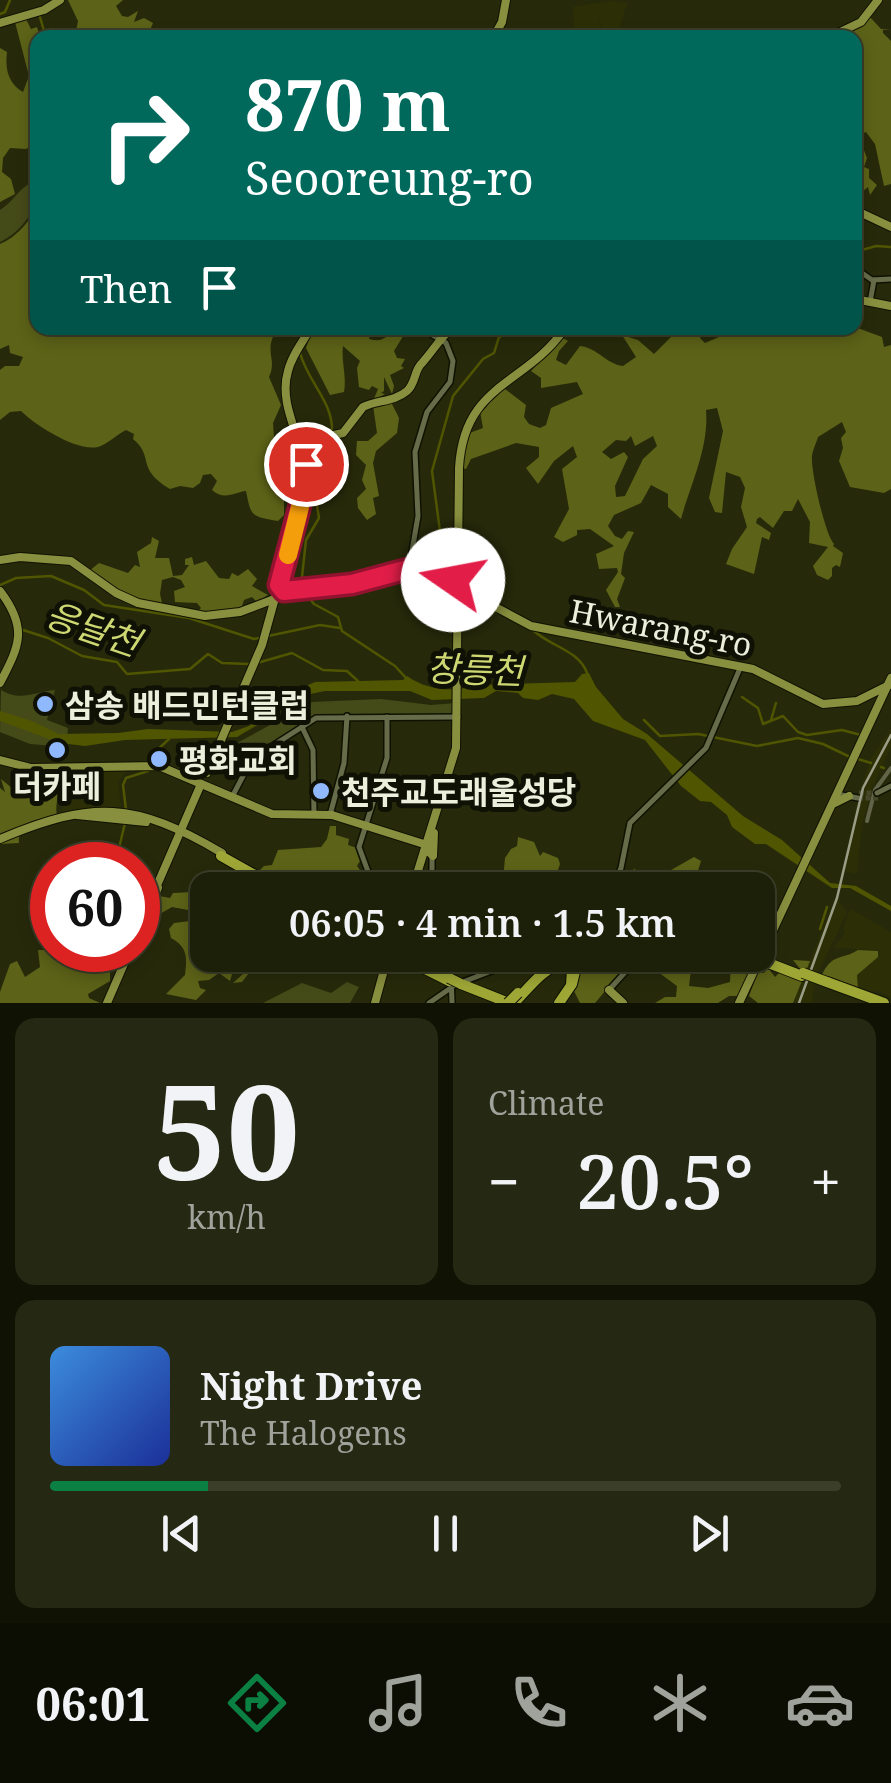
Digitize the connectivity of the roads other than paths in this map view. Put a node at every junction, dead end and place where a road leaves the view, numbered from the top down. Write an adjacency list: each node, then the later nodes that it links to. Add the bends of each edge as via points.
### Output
1 (58, 0): 4 (main road)
2 (506, 0): 6 (main road)
3 (872, 6): 8 (main road)
4 (0, 21)
5 (853, 24): 7 (main road)
6 (498, 30)
7 (844, 30)
8 (848, 30)
9 (862, 213): 10 (main road)
10 (891, 227)
11 (862, 272): 13 (street)
12 (891, 278): 13 (street)
13 (874, 280): 15 (street)
14 (862, 300): 15 (main road)
15 (870, 302): 16 (main road)
16 (891, 306)
17 (306, 335): 22 (main road, via 286,380)
18 (434, 335): 21 (street)
19 (444, 335): 21 (main road)
20 (560, 335): 25 (main road, via 538,360 486,397 463,435)
21 (440, 338): 22 (main road, via 406,392 366,404 346,431); 24 (street, via 452,353 451,375 426,412 415,452 418,516)
22 (299, 443): 27 (main road, via 307,477)
23 (0, 560): 34 (main road, via 71,562 138,603 188,614 223,616)
24 (408, 569): 26 (main road, Hwarang-ro); 30 (main road)
25 (458, 574): 26 (main road); 28 (main road); 31 (main road)
26 (448, 581): 28 (main road, Hwarang-ro); 33 (main road)
27 (280, 584): 30 (main road); 32 (main road); 34 (main road)
28 (459, 588): 31 (main road, Hwarang-ro); 33 (main road)
29 (0, 591): 37 (main road, via 19,630)
30 (290, 593): 32 (main road); 35 (main road)
31 (472, 594): 33 (main road); 36 (main road, Hwarang-ro, via 544,630)
32 (276, 597): 34 (main road); 35 (main road)
33 (459, 598): 40 (main road)
34 (264, 601): 35 (main road)
35 (273, 611): 44 (main road)
36 (741, 666): 39 (main road, Hwarang-ro, via 824,704); 65 (street, via 712,736 630,824)
37 (0, 683)
38 (890, 683): 39 (main road, Hwarang-ro); 49 (main road)
39 (878, 696): 49 (main road)
40 (459, 712): 42 (street); 55 (main road, via 452,767)
41 (346, 716): 42 (street); 43 (street); 53 (street, via 344,763)
42 (387, 717): 56 (street, via 387,758)
43 (302, 727): 51 (street, via 252,758); 52 (street, via 314,753)
44 (222, 744): 46 (main road); 47 (main road)
45 (0, 760): 47 (main road, via 30,768 150,766)
46 (208, 773)
47 (203, 785): 51 (main road); 57 (main road)
48 (891, 788): 50 (street)
49 (845, 794): 88 (main road, via 811,850)
50 (878, 796)
51 (232, 798): 52 (main road, via 272,814)
52 (314, 814): 53 (main road)
53 (330, 814): 56 (main road)
54 (124, 815): 57 (main road); 58 (main road, via 77,815); 58 (main road, via 96,810 60,816)
55 (434, 824): 59 (main road); 59 (main road)
56 (365, 825): 59 (main road); 62 (street, via 360,847)
57 (181, 836): 60 (main road); 66 (main road)
58 (0, 841)
59 (427, 847): 63 (main road); 64 (street)
60 (221, 855): 61 (highway)
61 (252, 872)
62 (368, 872)
63 (418, 872)
64 (430, 872)
65 (619, 872)
66 (160, 882)
67 (775, 964): 78 (highway, bridge)
68 (119, 972): 84 (main road)
69 (386, 972): 82 (main road)
70 (434, 972): 77 (highway)
71 (450, 972): 77 (street)
72 (479, 972): 77 (street)
73 (541, 972): 80 (highway)
74 (545, 972): 80 (highway)
75 (575, 972): 83 (highway)
76 (625, 972): 79 (street)
77 (454, 980): 80 (highway); 85 (street); 86 (street)
78 (827, 983): 81 (highway); 89 (highway)
79 (609, 990): 87 (main road)
80 (509, 1000)
81 (869, 1001)
82 (375, 1002)
83 (561, 1002)
84 (106, 1003)
85 (429, 1003)
86 (452, 1003)
87 (623, 1003)
88 (741, 1003)
89 (884, 1003)

